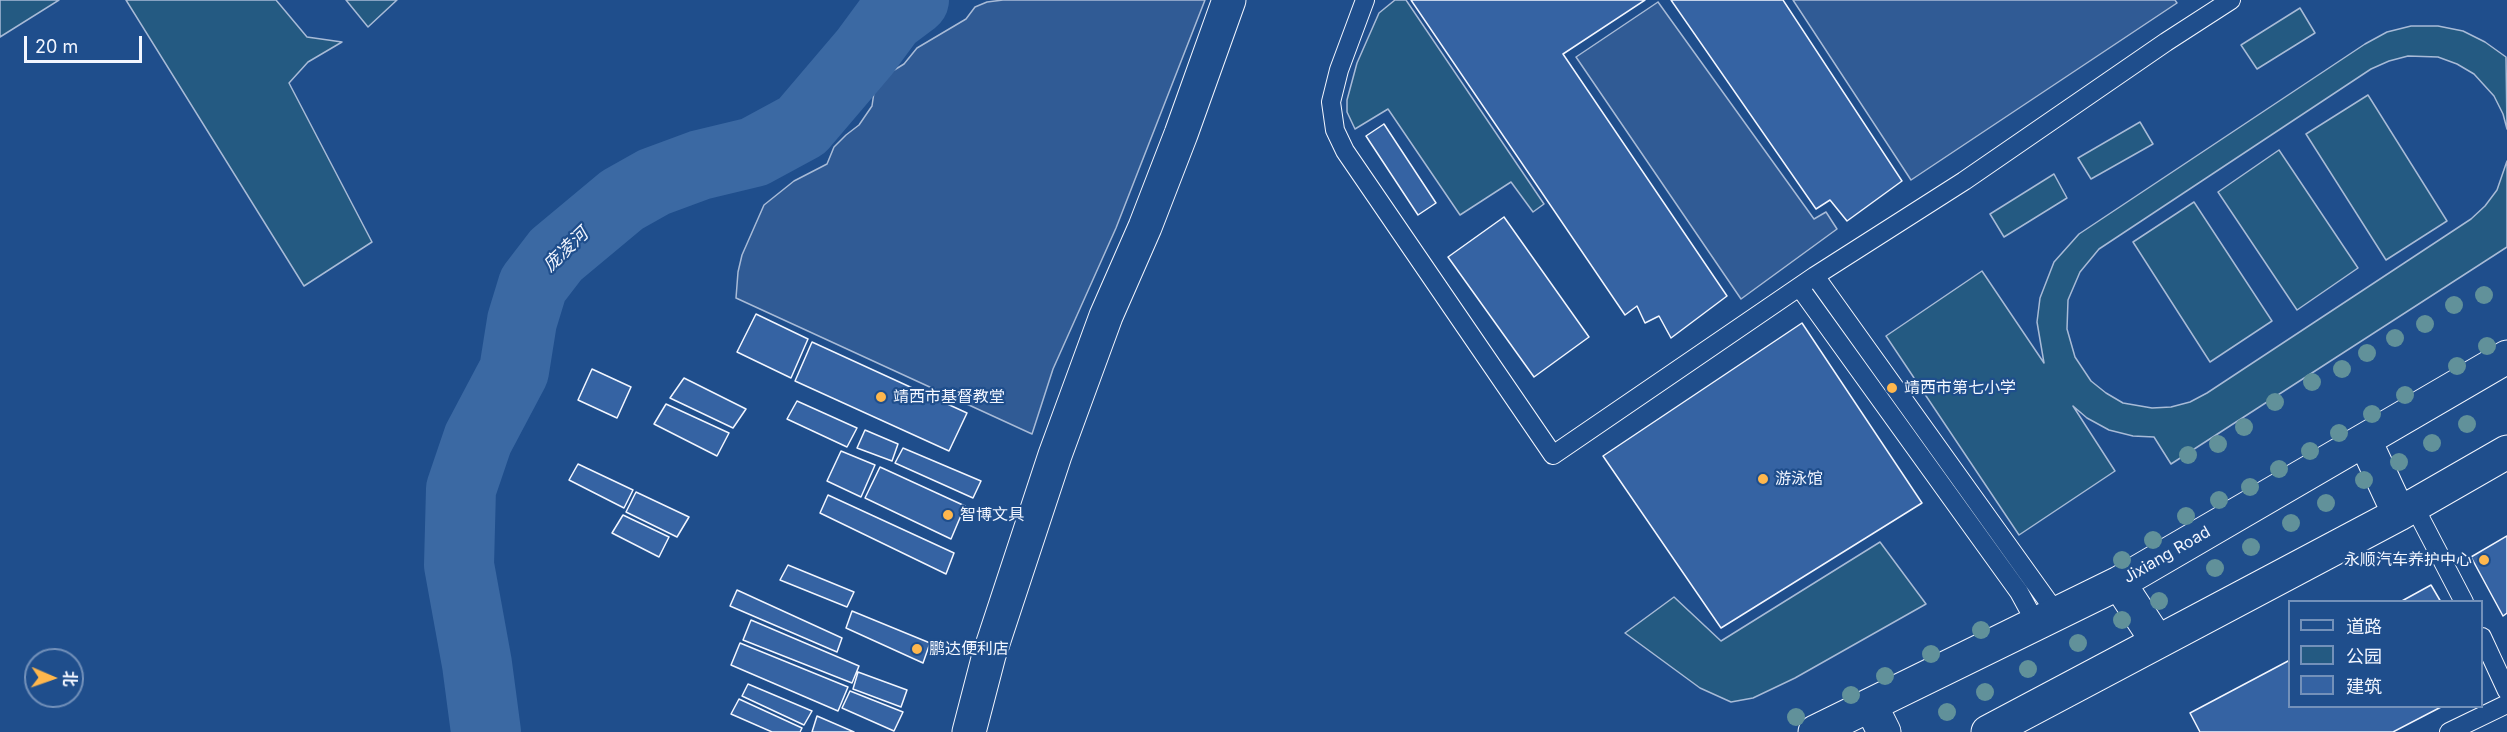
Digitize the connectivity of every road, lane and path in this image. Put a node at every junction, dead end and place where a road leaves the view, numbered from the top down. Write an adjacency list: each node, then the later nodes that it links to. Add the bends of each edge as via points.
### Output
1 (1229, 0): 18 (main road, via 1177,144 1054,455 989,655)
2 (1365, 0): 5 (lane, via 1331,102 1335,130 1345,151 1553,455)
3 (2231, 0): 4 (lane, via 1964,181)
4 (1815, 276): 5 (lane); 12 (lane)
5 (1800, 288): 12 (lane, via 2014,585)
6 (2507, 357): 7 (main road, Jixiang Road)
7 (2365, 441): 9 (main road); 10 (main road, Jixiang Road)
8 (2507, 452): 9 (main road)
9 (2406, 510): 11 (lane); 13 (main road)
10 (2119, 583): 12 (main road, Jixiang Road); 13 (main road)
11 (2463, 600)
12 (2047, 619): 17 (main road, Jixiang Road)
13 (2157, 641): 20 (main road)
14 (2483, 642): 15 (lane)
15 (2507, 691)
16 (2507, 704): 21 (lane)
17 (1877, 719): 19 (main road, Jixiang Road)
18 (969, 732)
19 (1815, 732)
20 (1988, 732)
21 (2449, 732)

